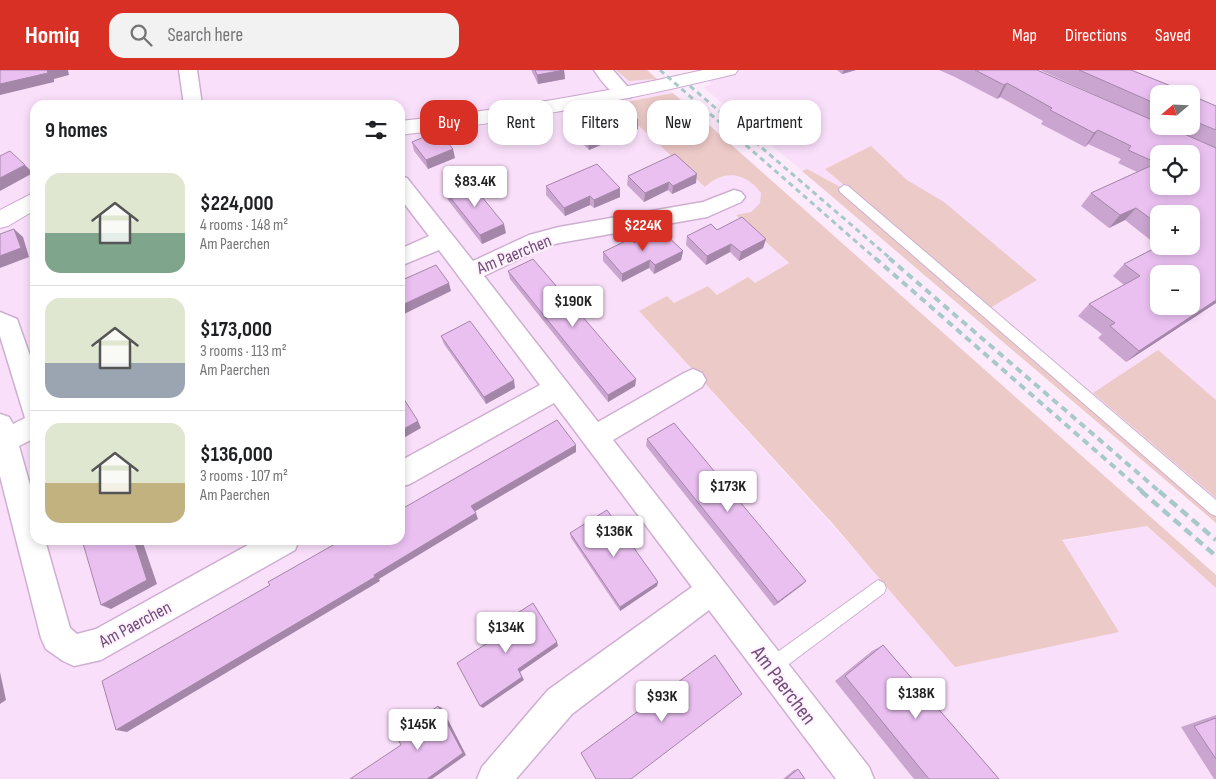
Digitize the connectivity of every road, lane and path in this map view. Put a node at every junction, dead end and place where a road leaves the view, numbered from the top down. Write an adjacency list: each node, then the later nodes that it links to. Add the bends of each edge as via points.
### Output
1 (188, 70): 5 (street)
2 (603, 70): 4 (street)
3 (728, 70): 4 (main road)
4 (624, 93): 6 (main road)
5 (192, 100)
6 (405, 127)
7 (844, 189): 23 (lane)
8 (405, 190): 12 (street, Am Paerchen)
9 (734, 197): 14 (street, Am Paerchen, via 707,209 537,241)
10 (30, 203): 11 (main road)
11 (0, 220)
12 (443, 239): 13 (street); 14 (street, Am Paerchen)
13 (405, 256)
14 (469, 272): 17 (street, Am Paerchen)
15 (0, 321): 18 (street, via 9,326)
16 (693, 380): 21 (street)
17 (557, 388): 21 (street, Am Paerchen); 22 (street)
18 (30, 395)
19 (30, 427): 20 (street, Am Paerchen)
20 (2, 433): 24 (street, Am Paerchen)
21 (595, 437): 28 (street, Am Paerchen)
22 (405, 472)
23 (1216, 509)
24 (30, 537)
25 (32, 545): 26 (street, Am Paerchen, via 57,638 74,650 101,644)
26 (276, 545)
27 (878, 588): 29 (lane)
28 (712, 590): 29 (street, Am Paerchen); 30 (street, via 560,702)
29 (771, 667): 31 (street, Am Paerchen)
30 (494, 779)
31 (857, 779)

